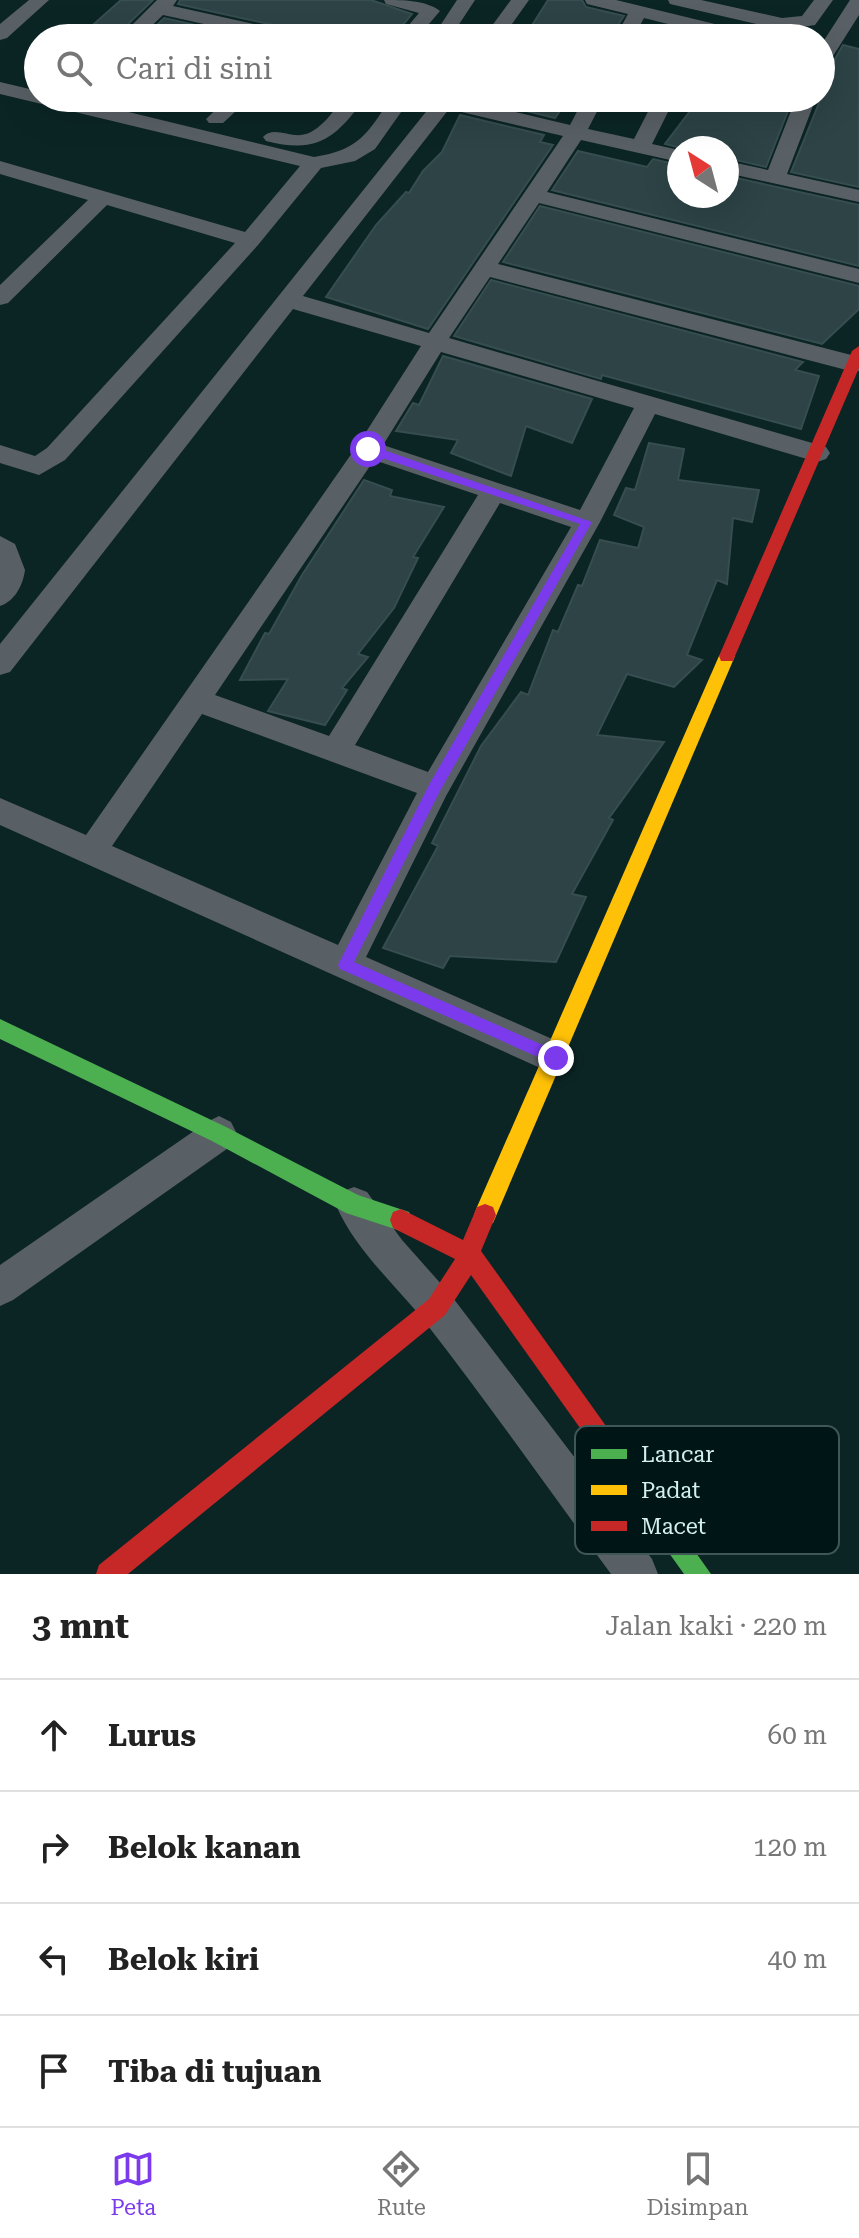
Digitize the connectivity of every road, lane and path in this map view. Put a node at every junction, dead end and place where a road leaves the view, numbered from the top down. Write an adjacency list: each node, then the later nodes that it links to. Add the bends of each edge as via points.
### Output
1 (40, 0): 19 (street)
2 (393, 0): 14 (street, via 431,11)
3 (466, 0): 15 (street)
4 (520, 0): 16 (street)
5 (594, 0): 11 (street)
6 (677, 0): 10 (street)
7 (824, 0): 10 (street, via 808,21 793,24)
8 (859, 0): 20 (street)
9 (164, 4): 12 (street); 13 (street)
10 (718, 4)
11 (638, 12): 17 (street); 18 (street)
12 (143, 24)
13 (239, 24)
14 (419, 24)
15 (450, 24)
16 (502, 24)
17 (632, 24)
18 (675, 24)
19 (0, 34)
20 (835, 36)
21 (0, 88): 22 (street)
22 (24, 94)
23 (24, 99): 34 (street)
24 (146, 112): 39 (street)
25 (170, 112): 35 (street)
26 (223, 112): 35 (street)
27 (343, 112): 35 (street, via 310,142 291,142)
28 (392, 112): 39 (street, via 359,154)
29 (436, 112): 50 (street)
30 (494, 112): 36 (street)
31 (587, 112): 36 (street)
32 (658, 112): 37 (street)
33 (801, 112): 42 (street)
34 (0, 115)
35 (216, 119)
36 (576, 132): 37 (street); 43 (street)
37 (640, 147): 38 (street)
38 (667, 153)
39 (314, 163): 46 (street)
40 (0, 167): 45 (street)
41 (739, 170): 42 (street)
42 (775, 178): 44 (street)
43 (534, 195): 47 (street); 48 (street)
44 (859, 196)
45 (102, 198): 46 (street); 49 (street)
46 (250, 240): 56 (street, via 56,454 39,466)
47 (485, 268): 51 (street); 52 (street)
48 (859, 276)
49 (0, 298)
50 (290, 300): 51 (street); 61 (street)
51 (435, 342): 53 (street); 54 (street)
52 (856, 358): 55 (street)
53 (648, 404): 55 (street); 58 (street)
54 (368, 449): 57 (street); 62 (street)
55 (817, 453): 69 (street)
56 (0, 454)
57 (493, 492): 58 (street); 63 (street)
58 (587, 522): 64 (street)
59 (0, 546): 60 (street, via 12,566)
60 (0, 595)
61 (0, 664)
62 (194, 699): 63 (street); 66 (street)
63 (337, 749): 64 (street)
64 (435, 787): 67 (street)
65 (0, 811): 66 (street)
66 (91, 852): 67 (street)
67 (345, 965): 69 (street)
68 (0, 1029): 70 (street)
69 (556, 1058): 72 (street)
70 (219, 1134): 71 (street); 73 (street)
71 (354, 1205): 72 (street, via 411,1223); 74 (street)
72 (470, 1255): 74 (street); 75 (street)
73 (0, 1287)
74 (437, 1307): 76 (street); 80 (street)
75 (593, 1426)
76 (575, 1496)
77 (618, 1554): 79 (street)
78 (685, 1554): 81 (street)
79 (630, 1571)
80 (108, 1574)
81 (699, 1574)

